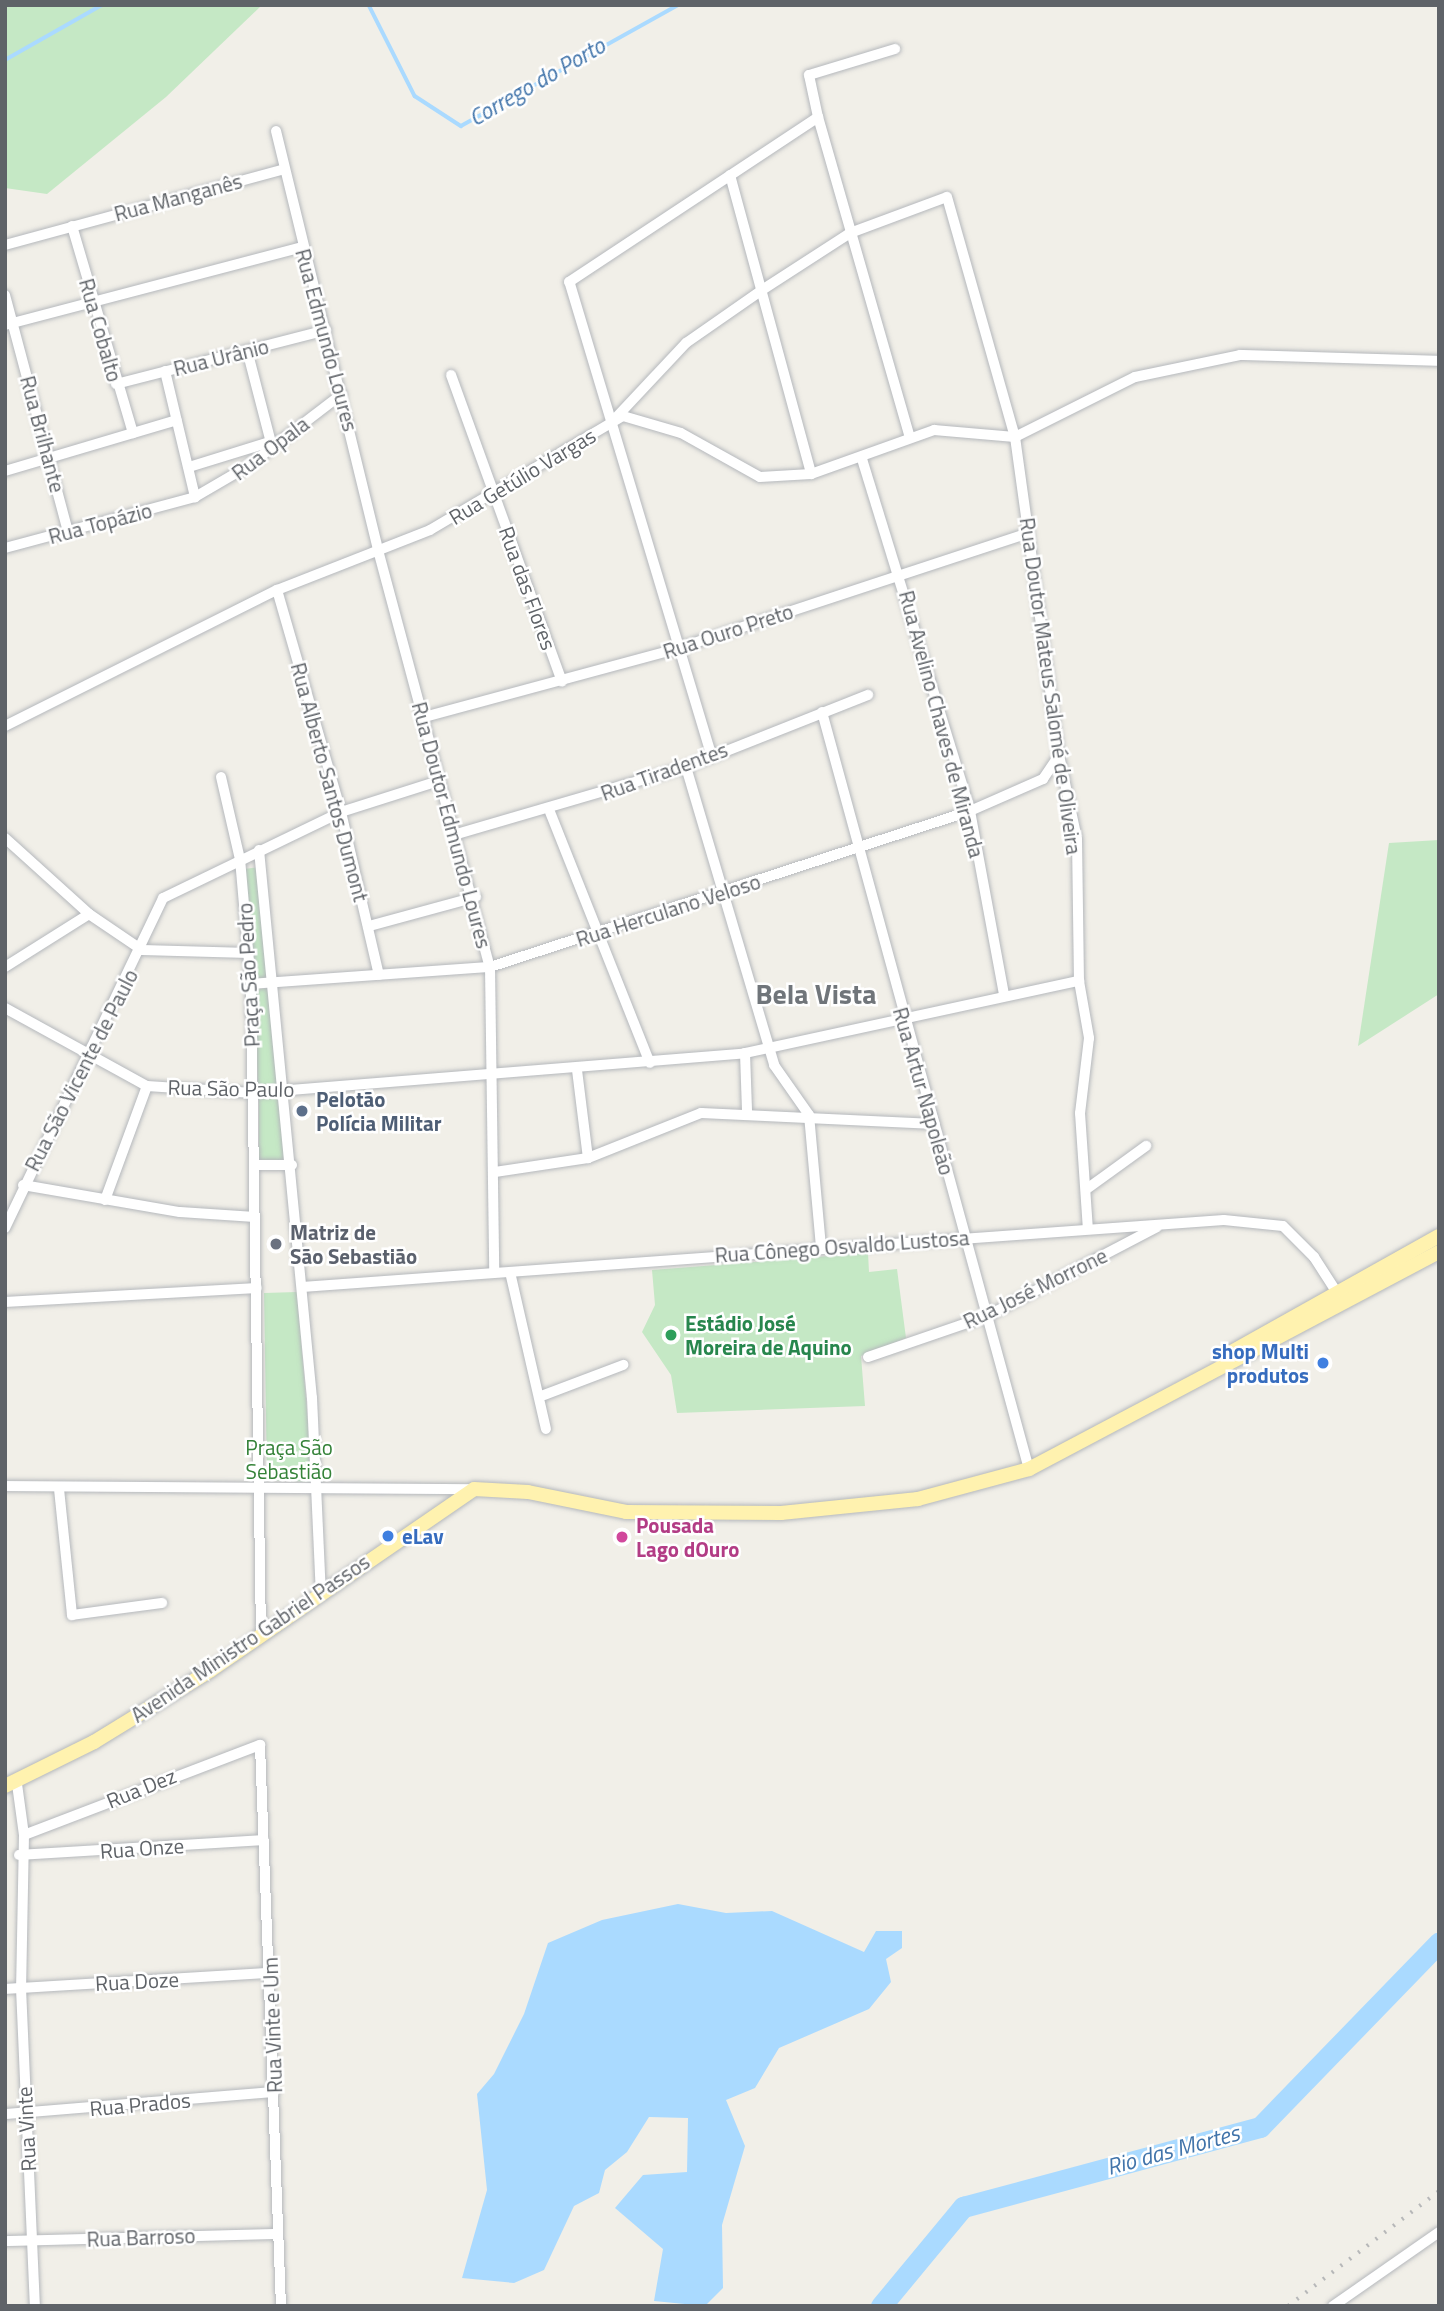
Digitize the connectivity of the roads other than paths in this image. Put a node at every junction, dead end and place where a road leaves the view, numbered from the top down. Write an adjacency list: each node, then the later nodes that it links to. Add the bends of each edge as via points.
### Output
1 (895, 49): 2 (street, via 809,75)
2 (818, 117): 5 (street); 7 (street)
3 (276, 131): 4 (street, Rua Edmundo Loures)
4 (284, 169): 6 (street, Rua Manganês); 9 (street, Rua Edmundo Loures)
5 (730, 175): 10 (street); 22 (street, via 569,282)
6 (72, 226): 8 (street, Rua Manganês); 12 (street, Rua Cobalto)
7 (850, 233): 10 (street); 24 (street, Rua Doutor Mateus Salomé de Oliveira, via 947,197); 25 (street)
8 (5, 245)
9 (303, 247): 12 (street); 14 (street, Rua Edmundo Loures)
10 (762, 290): 22 (street, via 686,344); 31 (street)
11 (5, 295): 13 (street, Rua Brilhante)
12 (92, 301): 13 (street); 19 (street, Rua Cobalto)
13 (9, 324): 27 (street, Rua Brilhante)
14 (326, 330): 15 (street, Rua Urânio); 20 (street, Rua Edmundo Loures)
15 (247, 349): 17 (street, Rua Urânio); 26 (street)
16 (1439, 361): 24 (street, via 1240,355 1135,377)
17 (165, 371): 19 (street, Rua Urânio); 21 (street)
18 (451, 375): 33 (street, Rua das Flores)
19 (116, 384): 23 (street, Rua Cobalto)
20 (342, 394): 26 (street, Rua Opala); 37 (street, Rua Edmundo Loures)
21 (177, 420): 23 (street); 29 (street)
22 (610, 424): 31 (street, Rua Getúlio Vargas, via 623,416 681,433 760,477); 33 (street, Rua Getúlio Vargas); 40 (street)
23 (132, 433): 27 (street)
24 (1015, 436): 25 (street, Rua Getúlio Vargas, via 934,429); 35 (street, Rua Doutor Mateus Salomé de Oliveira)
25 (911, 437): 28 (street, Rua Getúlio Vargas)
26 (271, 445): 29 (street); 32 (street, Rua Opala)
27 (51, 459): 30 (street); 34 (street, Rua Brilhante)
28 (862, 459): 31 (street, Rua Getúlio Vargas); 38 (street, Rua Avelino Chaves de Miranda)
29 (190, 467): 32 (street)
30 (5, 471)
31 (811, 474)
32 (195, 497): 34 (street, Rua Topázio)
33 (495, 497): 37 (street, Rua Getúlio Vargas); 41 (street, Rua das Flores)
34 (68, 532): 36 (street, Rua Topázio)
35 (1028, 533): 38 (street, Rua Ouro Preto); 47 (street, Rua Doutor Mateus Salomé de Oliveira)
36 (5, 548)
37 (378, 550): 39 (street, Rua Getúlio Vargas); 44 (street, Rua Doutor Edmundo Loures)
38 (901, 572): 40 (street, Rua Ouro Preto); 52 (street, Rua Avelino Chaves de Miranda)
39 (277, 590): 45 (street, Rua Getúlio Vargas); 53 (street, Rua Alberto Santos Dumont)
40 (676, 649): 41 (street, Rua Ouro Preto); 46 (street)
41 (562, 681): 44 (street, Rua Ouro Preto)
42 (868, 695): 43 (street, Rua Tiradentes)
43 (822, 712): 46 (street, Rua Tiradentes); 56 (street, Rua Artur Napoleão)
44 (424, 717): 50 (street, Rua Doutor Edmundo Loures)
45 (5, 726)
46 (710, 754): 48 (street, Rua Tiradentes)
47 (1059, 755): 52 (street, Rua Herculano Veloso, via 1043,779); 69 (street, Rua Doutor Mateus Salomé de Oliveira, via 1077,839)
48 (686, 767): 51 (street, Rua Tiradentes); 59 (street)
49 (221, 777): 58 (street, Praça São Pedro)
50 (439, 781): 53 (street, Rua São Vicente de Paulo); 54 (street, Rua Doutor Edmundo Loures)
51 (550, 811): 54 (street, Rua Tiradentes); 63 (street)
52 (970, 811): 56 (street, Rua Herculano Veloso); 72 (street, Rua Avelino Chaves de Miranda)
53 (341, 812): 57 (street, Rua São Vicente de Paulo); 62 (street, Rua Alberto Santos Dumont)
54 (457, 834): 60 (street, Rua Doutor Edmundo Loures)
55 (5, 838): 61 (street)
56 (854, 849): 59 (street, Rua Herculano Veloso); 74 (street, Rua Artur Napoleão)
57 (259, 850): 58 (street, Rua São Vicente de Paulo); 70 (street)
58 (240, 859): 64 (street, Rua São Vicente de Paulo, via 163,898); 65 (street, Praça São Pedro)
59 (727, 892): 63 (street, Rua Herculano Veloso); 75 (street)
60 (475, 897): 62 (street); 67 (street, Rua Doutor Edmundo Loures)
61 (89, 914): 64 (street); 66 (street)
62 (369, 926): 68 (street, Rua Alberto Santos Dumont)
63 (595, 933): 67 (street, Rua Herculano Veloso); 78 (street)
64 (142, 950): 65 (street); 77 (street, Rua São Vicente de Paulo)
65 (249, 953): 71 (street, Praça São Pedro)
66 (5, 967)
67 (490, 967): 68 (street, Rua Herculano Veloso); 80 (street, Rua Doutor Edmundo Loures)
68 (379, 975): 70 (street, Rua Herculano Veloso)
69 (1079, 981): 72 (street, Rua São Paulo); 93 (street, Rua Doutor Mateus Salomé de Oliveira, via 1089,1038 1080,1113)
70 (275, 982): 71 (street, Rua Herculano Veloso); 82 (street)
71 (251, 984): 83 (street, Praça São Pedro)
72 (1004, 994): 74 (street, Rua São Paulo)
73 (5, 1008): 77 (street, Rua São Paulo)
74 (902, 1018): 75 (street, Rua São Paulo); 86 (street, Rua Artur Napoleão)
75 (769, 1048): 76 (street, Rua São Paulo); 85 (street)
76 (745, 1052): 78 (street, Rua São Paulo); 84 (street)
77 (87, 1058): 81 (street, Rua São Paulo); 92 (street, Rua São Vicente de Paulo)
78 (650, 1063): 79 (street, Rua São Paulo)
79 (577, 1070): 80 (street, Rua São Paulo); 88 (street)
80 (490, 1074): 82 (street, Rua São Paulo); 91 (street, Rua Doutor Edmundo Loures)
81 (146, 1086): 83 (street, Rua São Paulo); 94 (street)
82 (284, 1090): 83 (street, Rua São Paulo); 90 (street)
83 (253, 1093): 89 (street, Praça São Pedro)
84 (747, 1111): 85 (street); 88 (street, via 701,1113)
85 (809, 1115): 86 (street); 101 (street)
86 (934, 1124): 100 (street, Rua Artur Napoleão)
87 (1146, 1146): 93 (street)
88 (588, 1158): 91 (street)
89 (255, 1165): 90 (street); 95 (street, Praça São Pedro)
90 (292, 1165): 105 (street)
91 (495, 1172): 103 (street, Rua Doutor Edmundo Loures)
92 (23, 1185): 94 (street); 97 (street, Rua São Vicente de Paulo)
93 (1088, 1188): 98 (street, Rua Doutor Mateus Salomé de Oliveira)
94 (105, 1200): 95 (street)
95 (255, 1217): 106 (street)
96 (1160, 1226): 98 (street, Rua Cônego Osvaldo Lustosa); 107 (street, Rua Cônego Osvaldo Lustosa, via 1224,1220 1283,1226); 109 (street, Rua José Morrone)
97 (5, 1228)
98 (1088, 1229): 100 (street, Rua Cônego Osvaldo Lustosa)
99 (1439, 1236): 107 (main road)
100 (965, 1237): 101 (street, Rua Cônego Osvaldo Lustosa); 109 (street, Rua Artur Napoleão)
101 (821, 1247): 104 (street, Rua Cônego Osvaldo Lustosa)
102 (1439, 1252): 107 (main road)
103 (494, 1272): 104 (street, Rua Cônego Osvaldo Lustosa); 105 (street, Rua Cônego Osvaldo Lustosa)
104 (510, 1272): 112 (street)
105 (302, 1287): 116 (street)
106 (257, 1288): 108 (street); 119 (street)
107 (1341, 1297): 114 (main road)
108 (5, 1302)
109 (985, 1317): 110 (street, Rua José Morrone); 114 (street, Rua Artur Napoleão)
110 (868, 1357)
111 (623, 1365): 112 (street)
112 (544, 1395): 113 (street)
113 (547, 1429)
114 (1028, 1464): 118 (main road, via 918,1499 781,1513 626,1512 528,1492)
115 (5, 1486): 117 (street)
116 (315, 1488): 118 (street); 119 (street); 120 (street)
117 (59, 1489): 119 (street); 121 (street, via 72,1615)
118 (474, 1489): 120 (main road, Avenida Ministro Gabriel Passos)
119 (262, 1490): 122 (street)
120 (321, 1594): 122 (main road, Avenida Ministro Gabriel Passos)
121 (162, 1603)
122 (261, 1636): 124 (main road, Avenida Ministro Gabriel Passos)
123 (260, 1745): 125 (street, Rua Dez); 126 (street, Rua Vinte e Um)
124 (11, 1785): 125 (street, Rua Vinte)
125 (24, 1835): 127 (street, Rua Vinte)
126 (264, 1840): 127 (street, Rua Onze); 128 (street, Rua Vinte e Um)
127 (19, 1855): 129 (street, Rua Vinte)
128 (270, 1973): 129 (street, Rua Doze); 131 (street, Rua Vinte e Um)
129 (21, 1988): 130 (street, Rua Doze); 132 (street, Rua Vinte)
130 (5, 1989)
131 (274, 2092): 132 (street, Rua Prados); 135 (street, Rua Vinte e Um)
132 (25, 2113): 133 (street, Rua Prados); 137 (street, Rua Vinte)
133 (5, 2114)
134 (1439, 2232): 140 (street)
135 (278, 2234): 137 (street, Rua Barroso); 139 (street, Rua Vinte e Um)
136 (5, 2241): 137 (street, Rua Barroso)
137 (32, 2241): 138 (street, Rua Vinte)
138 (35, 2306)
139 (281, 2306)
140 (1333, 2306)

